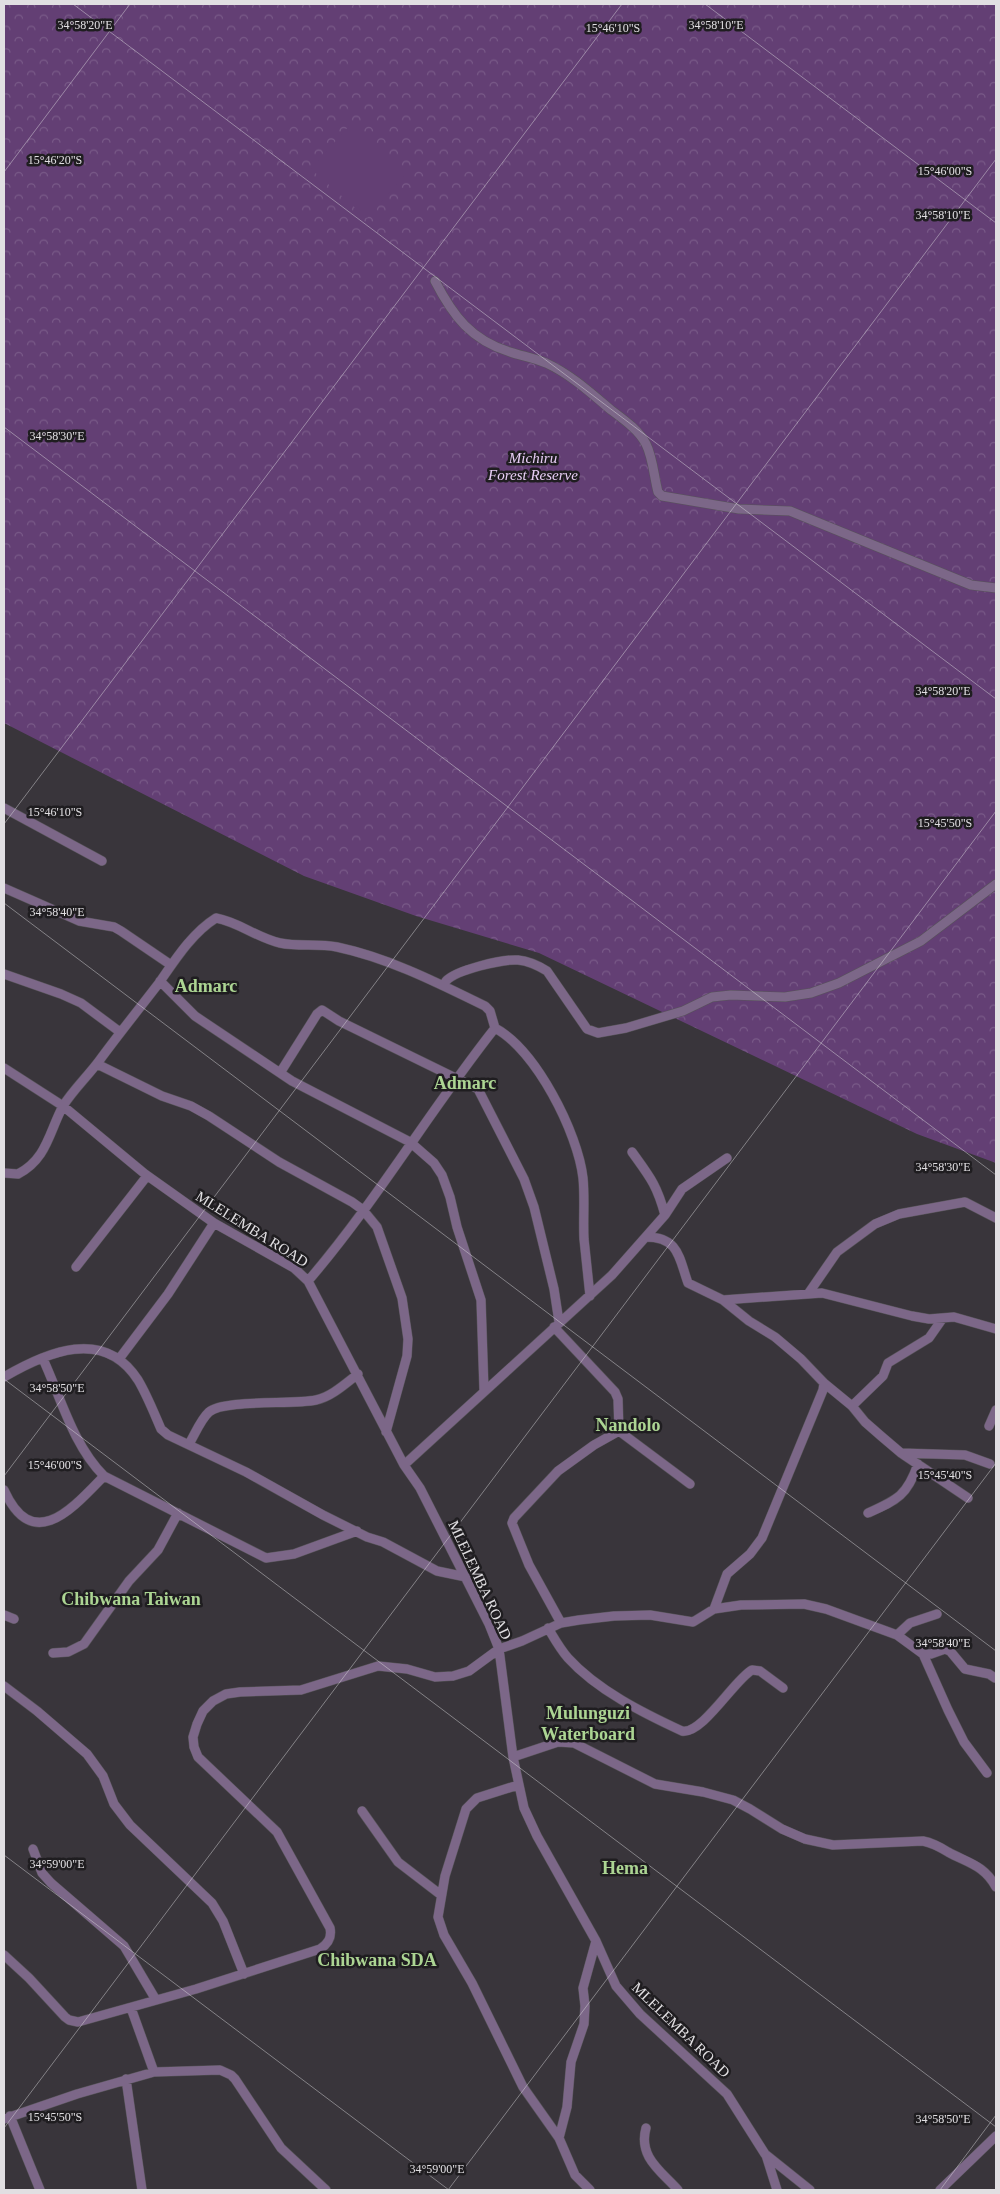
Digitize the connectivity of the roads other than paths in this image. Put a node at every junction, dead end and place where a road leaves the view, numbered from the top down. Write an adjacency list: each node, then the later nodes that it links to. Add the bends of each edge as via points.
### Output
1 (435, 282): 2 (street, via 456,317 478,337 510,352 547,363 564,373 636,432 647,446 658,492 662,496 739,509 790,511 971,585)
2 (996, 588)
3 (4, 808): 4 (street)
4 (102, 861)
5 (996, 884): 10 (street, via 921,941 830,986 812,993 785,997 731,994 712,997 683,1011 626,1028 598,1033 586,1029 547,972 540,966 518,960 454,975)
6 (4, 888): 7 (street, via 79,922 121,931)
7 (171, 965): 9 (street); 10 (street, via 206,924 216,918 279,943 325,945 359,952)
8 (4, 974): 12 (street, via 81,1003)
9 (160, 981): 12 (street); 15 (street, via 195,1016)
10 (445, 985): 11 (street, via 490,1011)
11 (494, 1028): 16 (street); 31 (street, via 513,1040 538,1070 574,1142 583,1179 584,1239)
12 (120, 1032): 13 (street)
13 (97, 1064): 17 (street); 23 (street, via 162,1096 191,1106)
14 (4, 1068): 17 (street, MLELEMBA ROAD)
15 (280, 1073): 16 (street, via 322,1010); 18 (street, via 318,1096)
16 (455, 1078): 18 (street); 34 (street, via 478,1089 524,1179 541,1232)
17 (63, 1106): 21 (street, via 49,1142 37,1161 18,1174); 22 (street, MLELEMBA ROAD)
18 (410, 1142): 23 (street); 41 (street, via 434,1163 442,1175 481,1300)
19 (632, 1152): 24 (street, via 659,1192)
20 (727, 1158): 24 (street, via 682,1189)
21 (4, 1173)
22 (147, 1176): 26 (street, MLELEMBA ROAD); 28 (street)
23 (363, 1210): 29 (street); 45 (street, via 381,1236 402,1298 407,1326 406,1356)
24 (665, 1215): 27 (street)
25 (996, 1218): 30 (street, via 965,1202 899,1214 875,1224 837,1252)
26 (214, 1223): 29 (street, MLELEMBA ROAD, via 294,1268); 37 (street, via 168,1294)
27 (646, 1237): 31 (street); 32 (street, via 671,1243 676,1248 688,1283)
28 (76, 1267)
29 (308, 1281): 38 (street, MLELEMBA ROAD)
30 (808, 1294): 32 (street); 33 (street, via 839,1296 912,1316)
31 (590, 1296): 34 (street)
32 (723, 1300): 40 (street, via 776,1337)
33 (943, 1318): 35 (street, via 954,1316); 42 (street, via 929,1338 888,1363 883,1376)
34 (557, 1324): 41 (street); 46 (street, via 615,1392)
35 (996, 1329)
36 (43, 1358): 37 (street, via 89,1347 105,1351); 39 (street); 52 (street, via 82,1447)
37 (119, 1360): 47 (street, via 138,1380 161,1429)
38 (358, 1374): 45 (street, MLELEMBA ROAD); 47 (street, via 316,1400 216,1408 209,1411)
39 (4, 1377)
40 (824, 1383): 42 (street); 60 (street, via 762,1538 750,1554 727,1574)
41 (484, 1390): 51 (street)
42 (852, 1406): 48 (street)
43 (996, 1410): 44 (street)
44 (989, 1426)
45 (386, 1432): 51 (street, MLELEMBA ROAD)
46 (619, 1432): 53 (street); 64 (street, via 594,1445 558,1472 512,1523 529,1565)
47 (189, 1444): 58 (street)
48 (900, 1453): 49 (street); 50 (street, via 965,1455)
49 (918, 1464): 55 (street); 57 (street, via 908,1487 897,1500)
50 (990, 1464)
51 (404, 1465): 59 (street, MLELEMBA ROAD, via 420,1488)
52 (104, 1476): 54 (street, via 70,1509 45,1522 22,1517 11,1506); 56 (street)
53 (690, 1484)
54 (4, 1490)
55 (968, 1498)
56 (178, 1513): 58 (street, via 266,1558 294,1554); 68 (street, via 158,1550 129,1581 84,1644 68,1652)
57 (868, 1513)
58 (357, 1532): 59 (street, via 437,1570)
59 (466, 1577): 67 (street, MLELEMBA ROAD)
60 (714, 1608): 64 (street, via 693,1622 650,1615 595,1617); 66 (street, via 804,1604)
61 (937, 1614): 66 (street, via 910,1623)
62 (4, 1615): 63 (street)
63 (14, 1619)
64 (562, 1623): 65 (street)
65 (548, 1628): 67 (street, via 522,1642); 72 (street, via 567,1657 588,1676 682,1731 689,1730 709,1715 752,1670 760,1671)
66 (898, 1635): 69 (street)
67 (498, 1649): 73 (street, MLELEMBA ROAD); 82 (street, via 476,1666 453,1676 435,1677 407,1669 378,1666 301,1690 226,1694 203,1711 193,1737 198,1757 277,1832 331,1933 329,1941 320,1949)
68 (53, 1653)
69 (923, 1654): 70 (street, via 950,1650 965,1670); 74 (street, via 964,1742)
70 (995, 1678)
71 (4, 1686): 82 (street, via 87,1754 103,1776 114,1804 127,1820 212,1903 223,1921)
72 (783, 1688)
73 (513, 1757): 75 (street, MLELEMBA ROAD); 78 (street, via 558,1742 574,1743 655,1784 733,1800 775,1826 805,1839 833,1845 932,1842 974,1863)
74 (987, 1773)
75 (518, 1785): 79 (street, via 482,1796 469,1804); 80 (street, MLELEMBA ROAD, via 530,1821)
76 (362, 1812): 79 (street, via 398,1862)
77 (33, 1849): 83 (street, via 42,1873 51,1883 124,1946)
78 (996, 1887)
79 (441, 1896): 90 (street, via 438,1917 444,1935 472,1983 523,2087)
80 (596, 1941): 90 (street, via 583,1988 584,2024 571,2062); 91 (street, MLELEMBA ROAD, via 622,1995 727,2094)
81 (4, 1955): 84 (street, via 68,2020 82,2022)
82 (244, 1974): 83 (street)
83 (156, 2000): 84 (street)
84 (131, 2008): 85 (street)
85 (154, 2072): 86 (street); 94 (street, via 220,2070 231,2075 274,2140)
86 (126, 2079): 87 (street); 93 (street)
87 (7, 2117): 92 (street)
88 (646, 2128): 96 (street, via 645,2154)
89 (996, 2136): 99 (street)
90 (560, 2138): 95 (street, via 575,2175)
91 (766, 2154): 97 (street); 98 (street, MLELEMBA ROAD)
92 (40, 2190)
93 (142, 2190)
94 (326, 2190)
95 (590, 2190)
96 (678, 2190)
97 (776, 2190)
98 (810, 2190)
99 (940, 2190)

